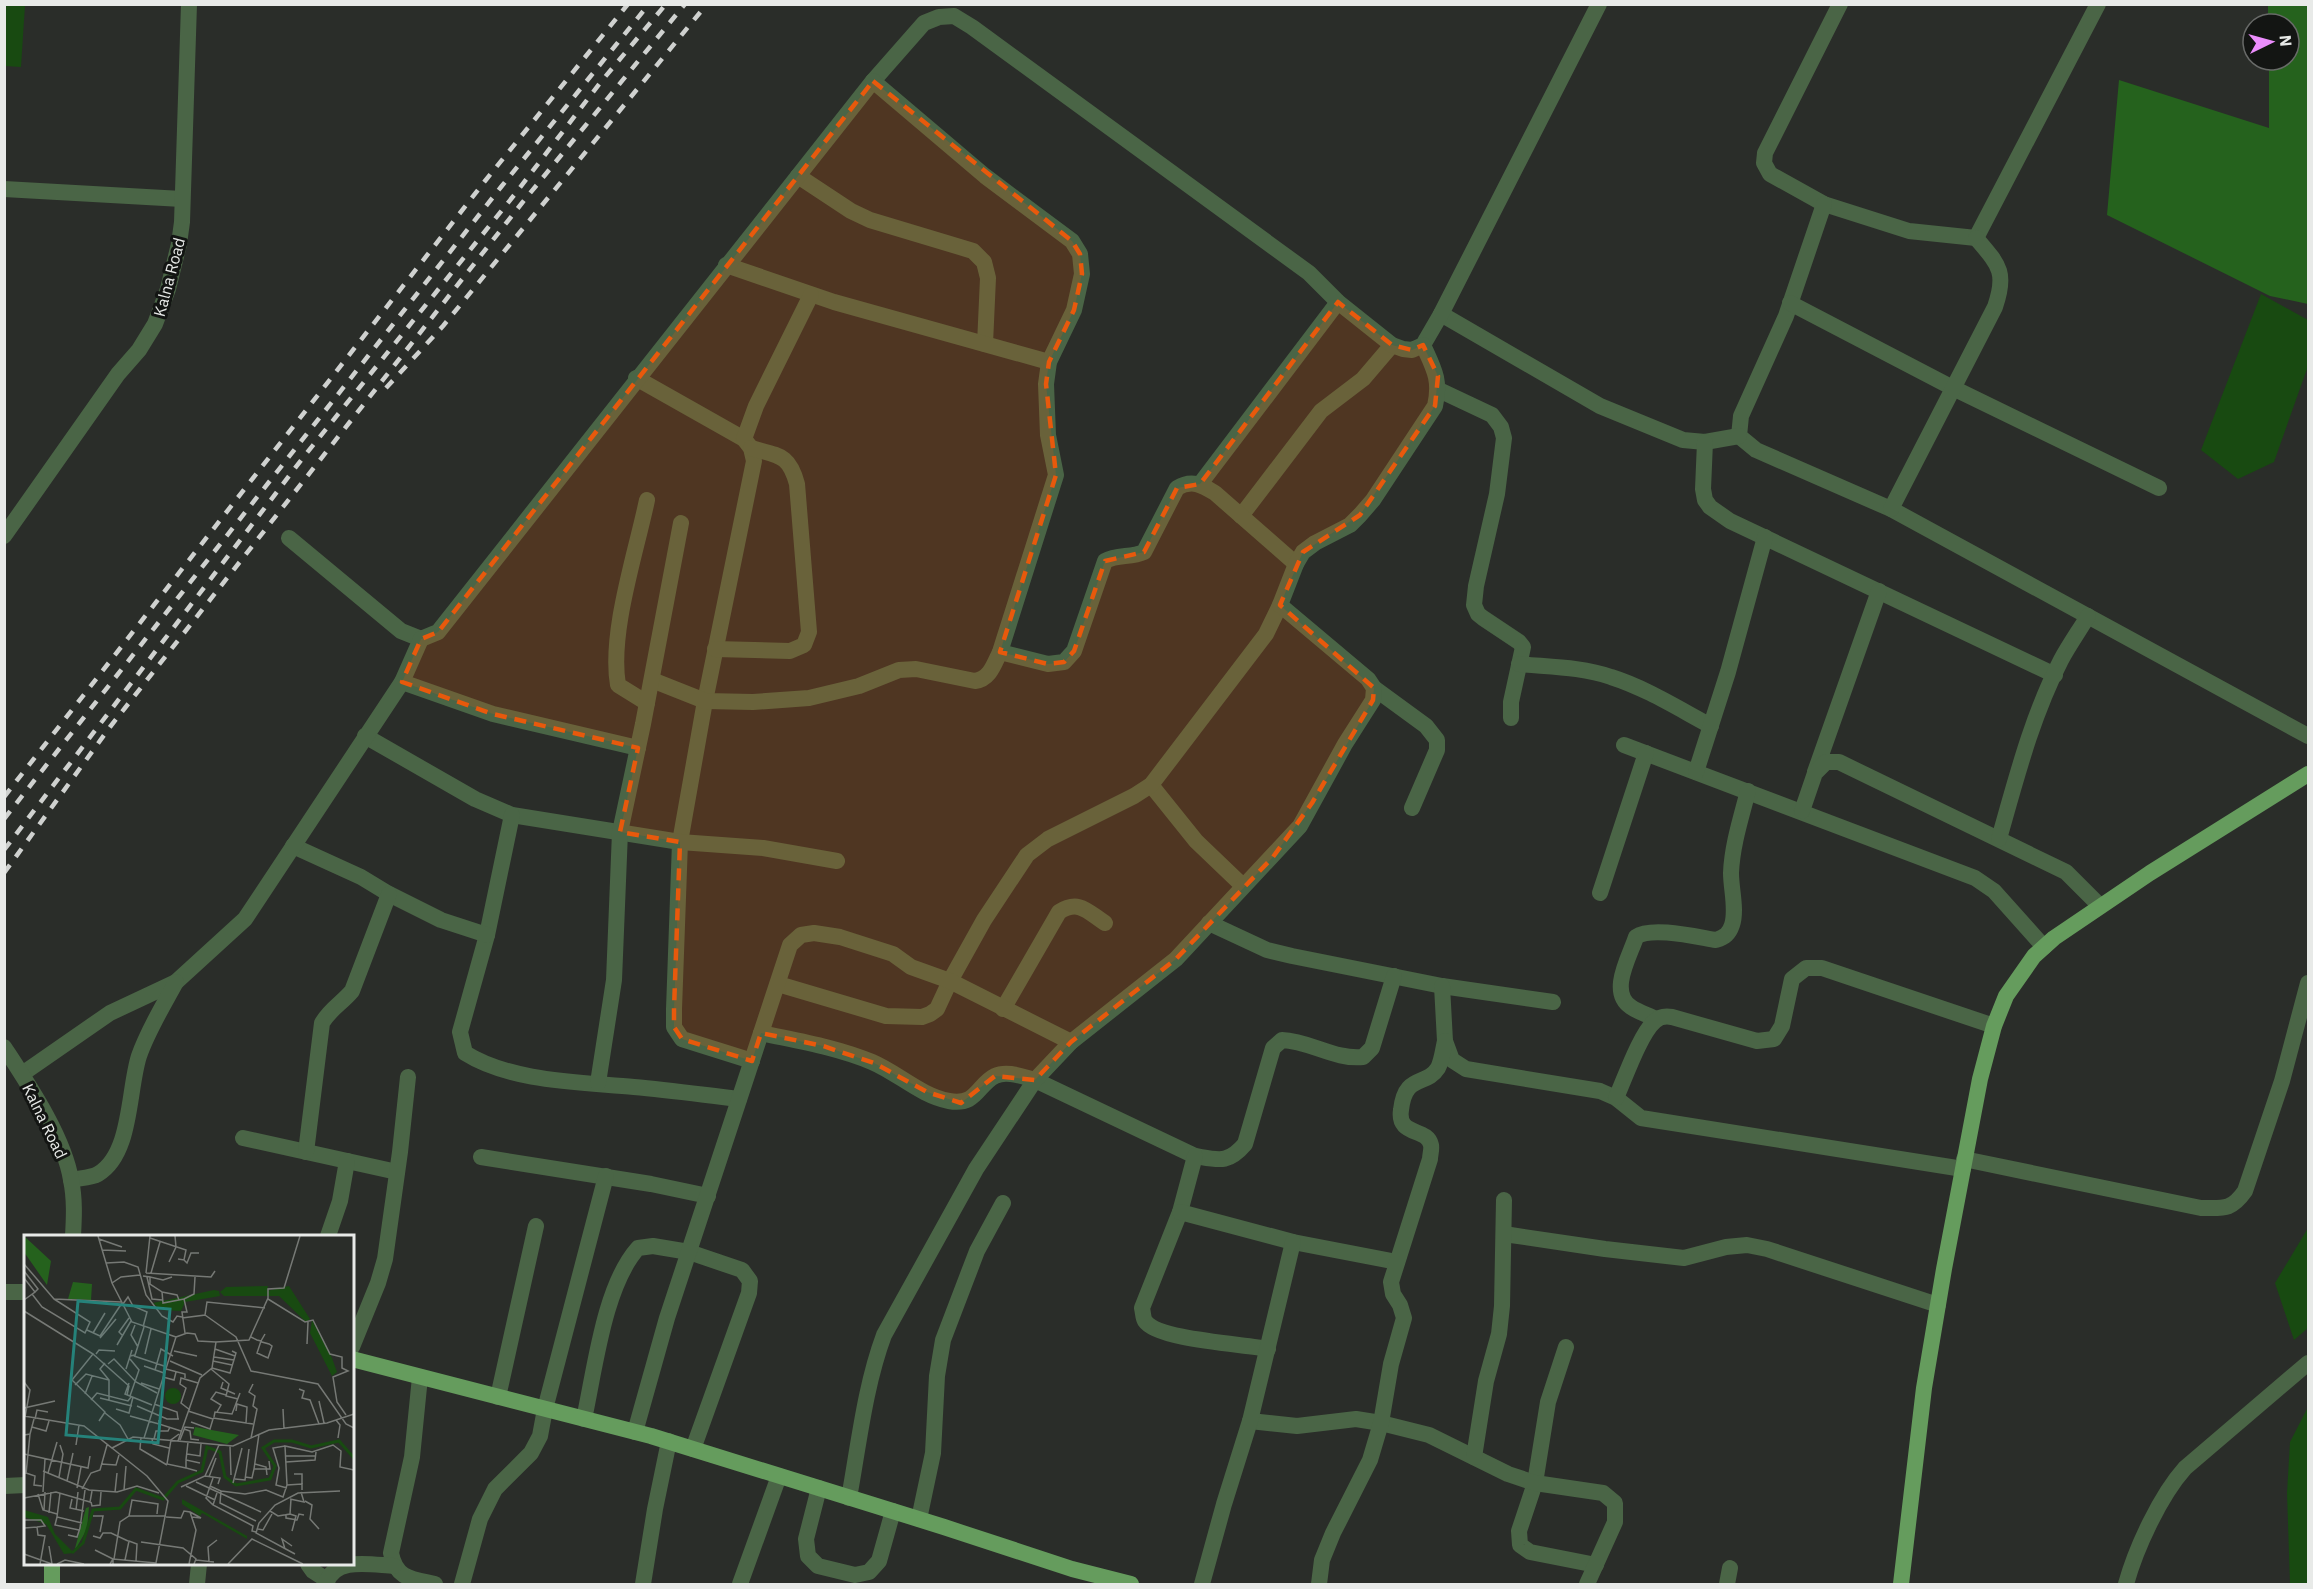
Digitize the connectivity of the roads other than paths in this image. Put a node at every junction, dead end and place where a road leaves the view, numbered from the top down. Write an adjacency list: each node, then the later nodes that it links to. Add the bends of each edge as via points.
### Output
1 (189, 4): 8 (street, Kalna Road)
2 (1599, 4): 15 (street)
3 (1840, 4): 9 (street, via 1765,153 1764,163 1770,174)
4 (2098, 4): 10 (street)
5 (873, 81): 6 (street); 13 (street, via 924,23 954,16 1309,273); 19 (street, via 984,176 1072,241 1080,254 1082,274 1074,310)
6 (798, 176): 11 (street); 16 (street, via 870,220 973,251 984,262 988,278)
7 (4, 189): 8 (street)
8 (182, 200): 32 (street, Kalna Road, via 179,244 155,324)
9 (1824, 204): 10 (street, via 1909,231); 14 (street)
10 (1976, 238): 21 (street, via 2000,270 2001,289)
11 (726, 265): 12 (street); 20 (street)
12 (811, 295): 16 (street); 25 (street, via 760,397)
13 (1338, 302): 17 (street); 26 (street)
14 (1790, 303): 21 (street); 23 (street, via 1741,416)
15 (1441, 314): 18 (street); 24 (street, via 1600,406 1683,440)
16 (985, 344): 19 (street)
17 (1392, 345): 18 (street, via 1412,350); 30 (street, via 1363,379 1322,411)
18 (1424, 345): 22 (street, via 1438,376)
19 (1049, 362): 41 (street, via 1048,435 1056,475)
20 (636, 378): 25 (street); 39 (street, via 438,632)
21 (1953, 388): 27 (street); 29 (street)
22 (1439, 390): 35 (street, via 1435,406 1373,500 1350,525 1303,552); 42 (street, via 1492,415 1501,427 1504,438 1497,495 1474,605 1478,614 1522,645)
23 (1740, 436): 24 (street); 29 (street, via 1756,450)
24 (1705, 442): 33 (street, via 1703,489 1710,507)
25 (747, 443): 40 (street, via 754,461); 40 (street, via 782,457 793,467 809,632 804,645 790,651)
26 (1200, 484): 30 (street); 41 (street, via 1177,488 1144,552 1105,561 1074,651 1064,662 1048,664)
27 (2159, 488)
28 (647, 500): 48 (street, via 620,622 616,670 618,685)
29 (1891, 509): 38 (street)
30 (1241, 516): 35 (street)
31 (681, 523): 44 (street)
32 (4, 536)
33 (1765, 537): 36 (street); 50 (street)
34 (289, 538): 39 (street, via 401,631)
35 (1296, 564): 37 (street)
36 (1879, 591): 43 (street); 57 (street)
37 (1280, 605): 46 (street); 59 (street, via 1266,634)
38 (2088, 616): 43 (street); 52 (street)
39 (421, 639): 45 (street)
40 (715, 649): 47 (street)
41 (1000, 652): 47 (street, via 983,680 916,669 899,670 859,686 809,698)
42 (1519, 664): 49 (street); 50 (street, via 1581,669 1612,677)
43 (2055, 675): 65 (street, via 2023,756)
44 (652, 680): 47 (street); 48 (street)
45 (402, 682): 51 (street); 54 (street, via 494,714)
46 (1374, 688): 61 (street, via 1426,726 1437,740 1437,750); 69 (street, via 1373,700 1300,826)
47 (705, 700): 66 (street)
48 (647, 703): 54 (street)
49 (1511, 718)
50 (1711, 726): 56 (street)
51 (365, 736): 63 (street, via 475,800); 67 (street)
52 (2308, 736)
53 (1624, 745): 55 (street)
54 (638, 748): 64 (street)
55 (1646, 753): 56 (street); 70 (street)
56 (1696, 772): 60 (street)
57 (1815, 773): 62 (street); 65 (street, via 1826,762 1839,762)
58 (2308, 774): 72 (main road)
59 (1151, 784): 69 (street, via 1196,841); 78 (street, via 1048,839 1027,855)
60 (1748, 791): 62 (street); 85 (street, via 1734,848 1733,921 1728,933 1716,940 1660,932 1636,938 1620,982 1621,993 1631,1007)
61 (1412, 808)
62 (1802, 811): 76 (street, via 1975,878 1994,891)
63 (512, 815): 64 (street); 75 (street)
64 (620, 832): 66 (street); 95 (street, via 614,980)
65 (1999, 840): 72 (street, via 2066,872)
66 (680, 842): 68 (street, via 763,848); 91 (street, via 674,1027 682,1039)
67 (293, 846): 71 (street); 79 (street, via 245,919)
68 (837, 861)
69 (1243, 886): 74 (street)
70 (1600, 893)
71 (389, 894): 75 (street, via 441,920); 99 (street, via 351,991 322,1023)
72 (2100, 906): 76 (main road)
73 (1105, 923): 84 (street, via 1080,906 1069,906 1059,912)
74 (1209, 923): 77 (street, via 1275,952); 89 (street, via 1176,959)
75 (487, 935): 95 (street, via 460,1032 465,1053 505,1071)
76 (2044, 947): 86 (main road, via 2006,996)
77 (1394, 976): 82 (street); 100 (street, via 1372,1048 1364,1057 1350,1059 1295,1040 1282,1040 1273,1048 1245,1144 1235,1156 1218,1160)
78 (950, 981): 81 (street, via 937,1009 922,1017 886,1016); 81 (street, via 911,967 872,945 814,933 801,935 790,945); 84 (street)
79 (176, 982): 92 (street, via 110,1013); 106 (street, via 138,1059 120,1148 108,1167 96,1175)
80 (2308, 983): 103 (street, via 2282,1081 2245,1191 2236,1203 2223,1208 2201,1208)
81 (778, 984): 87 (street)
82 (1442, 986): 83 (street); 88 (street)
83 (1553, 1002)
84 (1003, 1009): 89 (street)
85 (1656, 1020): 86 (street, via 1672,1017 1757,1041 1773,1038 1782,1026 1792,979 1806,968 1822,968); 96 (street, via 1647,1030)
86 (1994, 1026): 103 (main road)
87 (761, 1033): 91 (street); 94 (street, via 863,1059 946,1101 961,1103 995,1076 1011,1074)
88 (1445, 1041): 96 (street, via 1452,1060 1466,1069 1600,1091); 117 (street, via 1438,1067 1407,1089 1400,1111 1402,1123 1432,1145)
89 (1071, 1042): 94 (street)
90 (4, 1047): 92 (street, Kalna Road)
91 (752, 1061): 97 (street)
92 (22, 1074): 106 (street, Kalna Road, via 60,1144)
93 (408, 1077): 104 (street)
94 (1035, 1080): 100 (street); 141 (street, via 976,1169 884,1335 869,1386)
95 (598, 1083): 97 (street)
96 (1616, 1098): 103 (street, via 1641,1118)
97 (739, 1100): 107 (street)
98 (243, 1138): 99 (street)
99 (306, 1152): 102 (street)
100 (1194, 1156): 110 (street)
101 (481, 1157): 105 (street)
102 (347, 1161): 104 (street); 114 (street, via 340,1202)
103 (1964, 1164): 120 (main road)
104 (397, 1172): 121 (street, via 378,1283)
105 (606, 1176): 107 (street); 128 (street)
106 (71, 1179): 113 (street, Kalna Road)
107 (708, 1196): 116 (street)
108 (1504, 1200): 112 (street)
109 (1003, 1203): 143 (street, via 977,1251 943,1340 933,1453)
110 (1180, 1212): 115 (street); 123 (street, via 1142,1308 1144,1320 1153,1329 1203,1341)
111 (536, 1226): 127 (street)
112 (1504, 1234): 120 (street, via 1684,1258 1747,1245); 135 (street, via 1499,1334)
113 (73, 1235)
114 (328, 1235)
115 (1293, 1242): 117 (street); 123 (street)
116 (689, 1252): 129 (street, via 653,1246 638,1248 629,1259 608,1308); 132 (street); 134 (street, via 742,1270 750,1281)
117 (1396, 1262): 131 (street, via 1391,1282 1404,1318 1390,1364)
118 (4, 1292): 119 (street)
119 (24, 1292)
120 (1938, 1305): 164 (main road)
121 (354, 1342)
122 (1566, 1347): 137 (street, via 1548,1402)
123 (1269, 1349): 130 (street)
124 (354, 1360): 126 (main road)
125 (2308, 1363): 165 (street, via 2172,1483)
126 (420, 1377): 127 (main road); 149 (street, via 412,1457 391,1553)
127 (498, 1397): 128 (main road)
128 (545, 1409): 129 (main road); 156 (street, via 540,1436 531,1453 495,1489 480,1519)
129 (584, 1419): 132 (main road)
130 (1250, 1421): 131 (street, via 1297,1426 1346,1419); 160 (street)
131 (1381, 1423): 135 (street, via 1429,1435); 161 (street, via 1370,1460 1322,1560)
132 (635, 1432): 133 (main road)
133 (669, 1442): 134 (main road); 157 (street)
134 (693, 1449): 136 (main road)
135 (1473, 1457): 137 (street)
136 (779, 1476): 140 (main road); 158 (street)
137 (1535, 1483): 150 (street, via 1519,1531 1520,1545 1530,1552); 150 (street, via 1603,1493 1615,1503 1615,1522)
138 (24, 1485): 139 (street)
139 (4, 1486)
140 (819, 1488): 141 (main road); 142 (street, via 806,1539 808,1556 818,1566 855,1575 869,1572 879,1561)
141 (849, 1497): 142 (main road)
142 (893, 1511): 143 (main road)
143 (920, 1519): 159 (main road, via 1072,1569)
144 (354, 1563): 149 (street)
145 (52, 1565): 153 (main road)
146 (199, 1565): 154 (street)
147 (309, 1565): 152 (street)
148 (348, 1565): 152 (street, via 340,1567)
149 (394, 1566): 155 (street, via 404,1576)
150 (1596, 1566): 162 (street)
151 (1730, 1568): 163 (street)
152 (326, 1582)
153 (52, 1584)
154 (197, 1584)
155 (435, 1584)
156 (462, 1584)
157 (643, 1584)
158 (740, 1584)
159 (1131, 1584)
160 (1203, 1584)
161 (1320, 1584)
162 (1587, 1584)
163 (1727, 1584)
164 (1901, 1584)
165 (2126, 1584)

